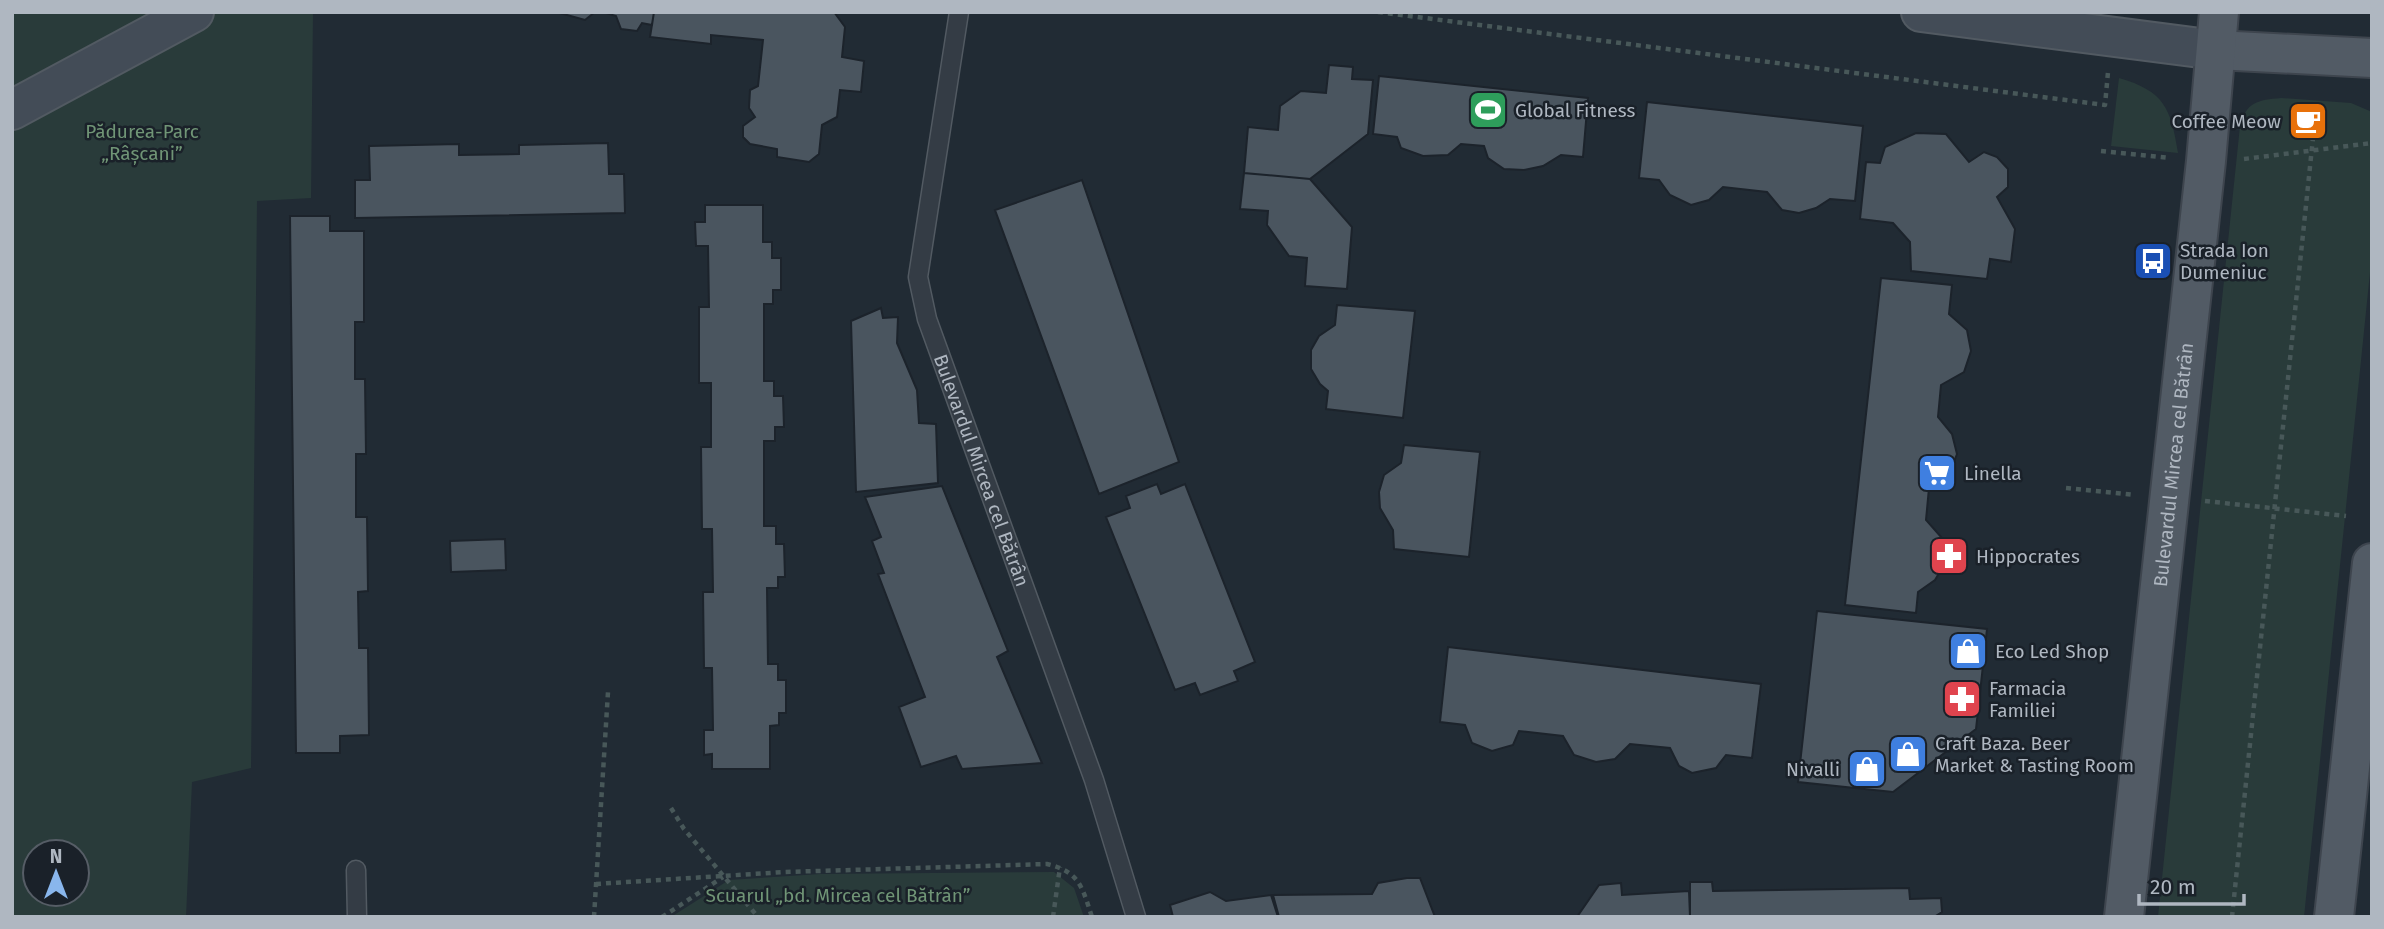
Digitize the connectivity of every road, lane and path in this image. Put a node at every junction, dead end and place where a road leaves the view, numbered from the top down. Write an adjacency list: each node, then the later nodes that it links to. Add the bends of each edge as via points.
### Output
1 (194, 12): 10 (main road)
2 (959, 12): 35 (lane, Bulevardul Mircea cel Bătrân, via 918,277 927,319 1094,780)
3 (1378, 12): 8 (path)
4 (1921, 12): 6 (main road)
5 (2219, 12): 6 (main road, Bulevardul Mircea cel Bătrân)
6 (2216, 50): 7 (main road); 36 (main road, Bulevardul Mircea cel Bătrân)
7 (2372, 58)
8 (2105, 105)
9 (2316, 109): 13 (path)
10 (12, 110)
11 (2372, 143): 13 (path)
12 (2101, 151): 14 (path)
13 (2311, 152): 15 (path); 19 (path)
14 (2174, 159)
15 (2236, 160)
16 (2066, 488): 17 (path)
17 (2139, 495)
18 (2201, 500): 19 (path)
19 (2274, 508): 20 (path); 37 (path)
20 (2346, 516)
21 (2372, 563): 22 (main road)
22 (2367, 646): 38 (main road)
23 (608, 692): 28 (path)
24 (671, 808): 27 (path)
25 (1060, 867): 27 (path); 33 (path); 34 (path, via 1081,885)
26 (356, 870): 29 (lane)
27 (725, 876): 28 (path); 31 (path); 32 (path)
28 (596, 884): 30 (path)
29 (357, 917)
30 (594, 917)
31 (662, 917)
32 (758, 917)
33 (1054, 917)
34 (1091, 917)
35 (1136, 917)
36 (2124, 917)
37 (2232, 917)
38 (2334, 917)

